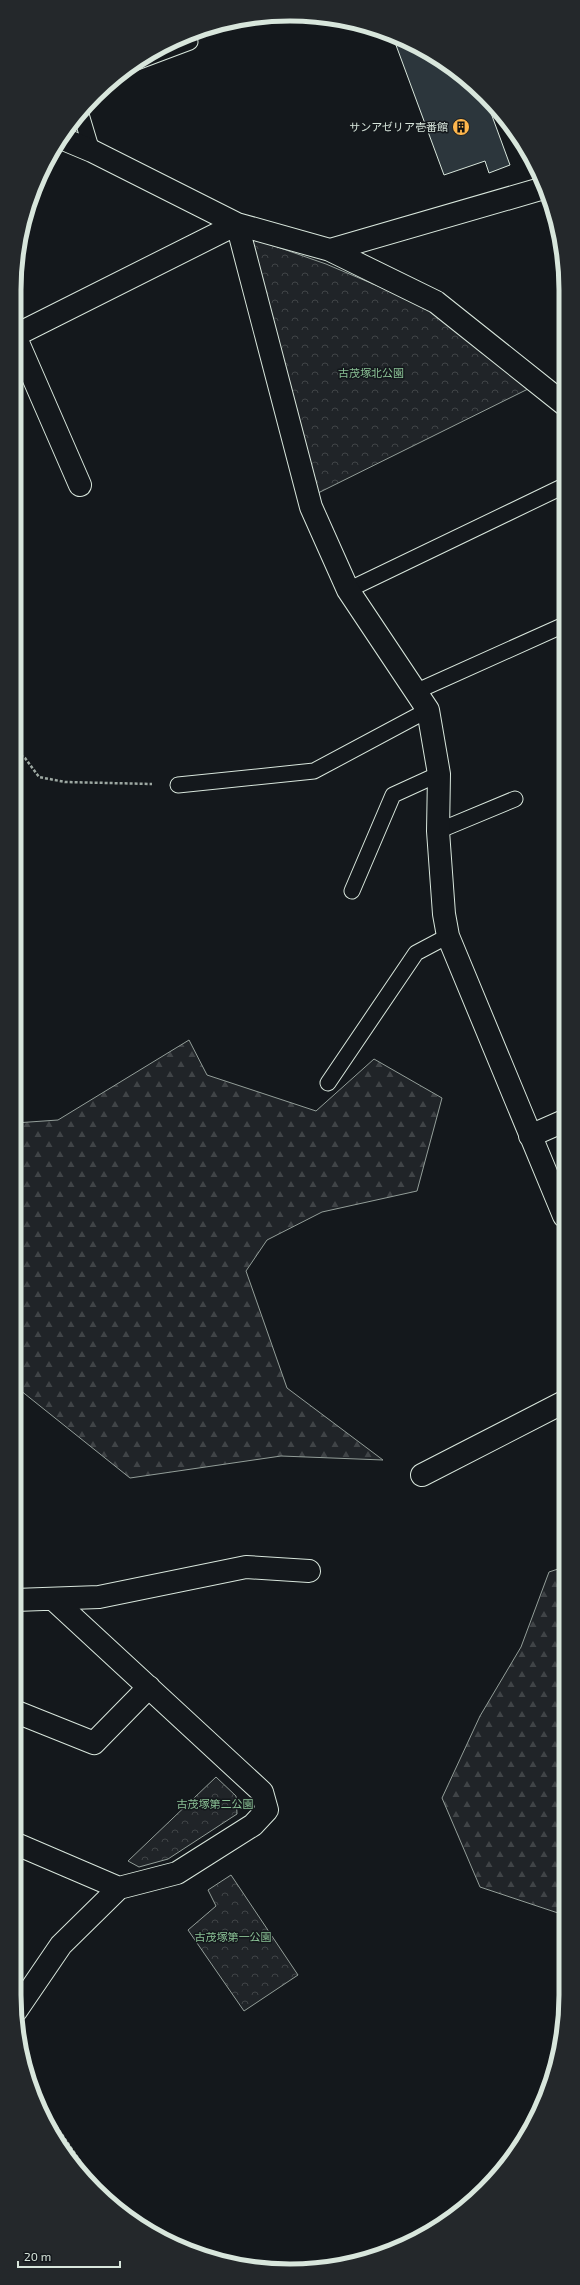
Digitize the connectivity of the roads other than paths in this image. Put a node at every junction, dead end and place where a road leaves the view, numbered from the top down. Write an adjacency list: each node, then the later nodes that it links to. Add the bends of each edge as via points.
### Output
1 (190, 42): 2 (lane)
2 (168, 51)
3 (83, 119): 5 (lane)
4 (67, 140): 5 (street)
5 (92, 151): 7 (street)
6 (540, 189): 8 (street)
7 (237, 224): 8 (street); 9 (street); 14 (street, via 311,508)
8 (330, 250): 11 (street, via 436,302)
9 (21, 334)
10 (21, 349): 12 (street)
11 (559, 400)
12 (80, 485)
13 (559, 488): 14 (lane)
14 (348, 590): 16 (street)
15 (559, 627): 16 (lane)
16 (415, 692): 17 (street)
17 (428, 710): 18 (street); 19 (lane, via 314,771)
18 (439, 774): 21 (street); 22 (lane, via 393,795)
19 (178, 785)
20 (514, 799): 21 (lane)
21 (438, 831): 23 (street)
22 (352, 890)
23 (448, 936): 24 (lane, via 416,953); 26 (street)
24 (328, 1083)
25 (559, 1124): 26 (street)
26 (530, 1136): 27 (street)
27 (559, 1204)
28 (559, 1405): 29 (street)
29 (422, 1475)
30 (309, 1571): 31 (street, via 246,1567 99,1597)
31 (53, 1599): 32 (street); 33 (street)
32 (21, 1600)
33 (148, 1687): 34 (street, via 94,1743); 36 (street, via 262,1792 268,1810 253,1825 177,1873)
34 (21, 1714)
35 (21, 1846): 36 (street)
36 (120, 1888): 37 (street, via 61,1945)
37 (21, 2004)

